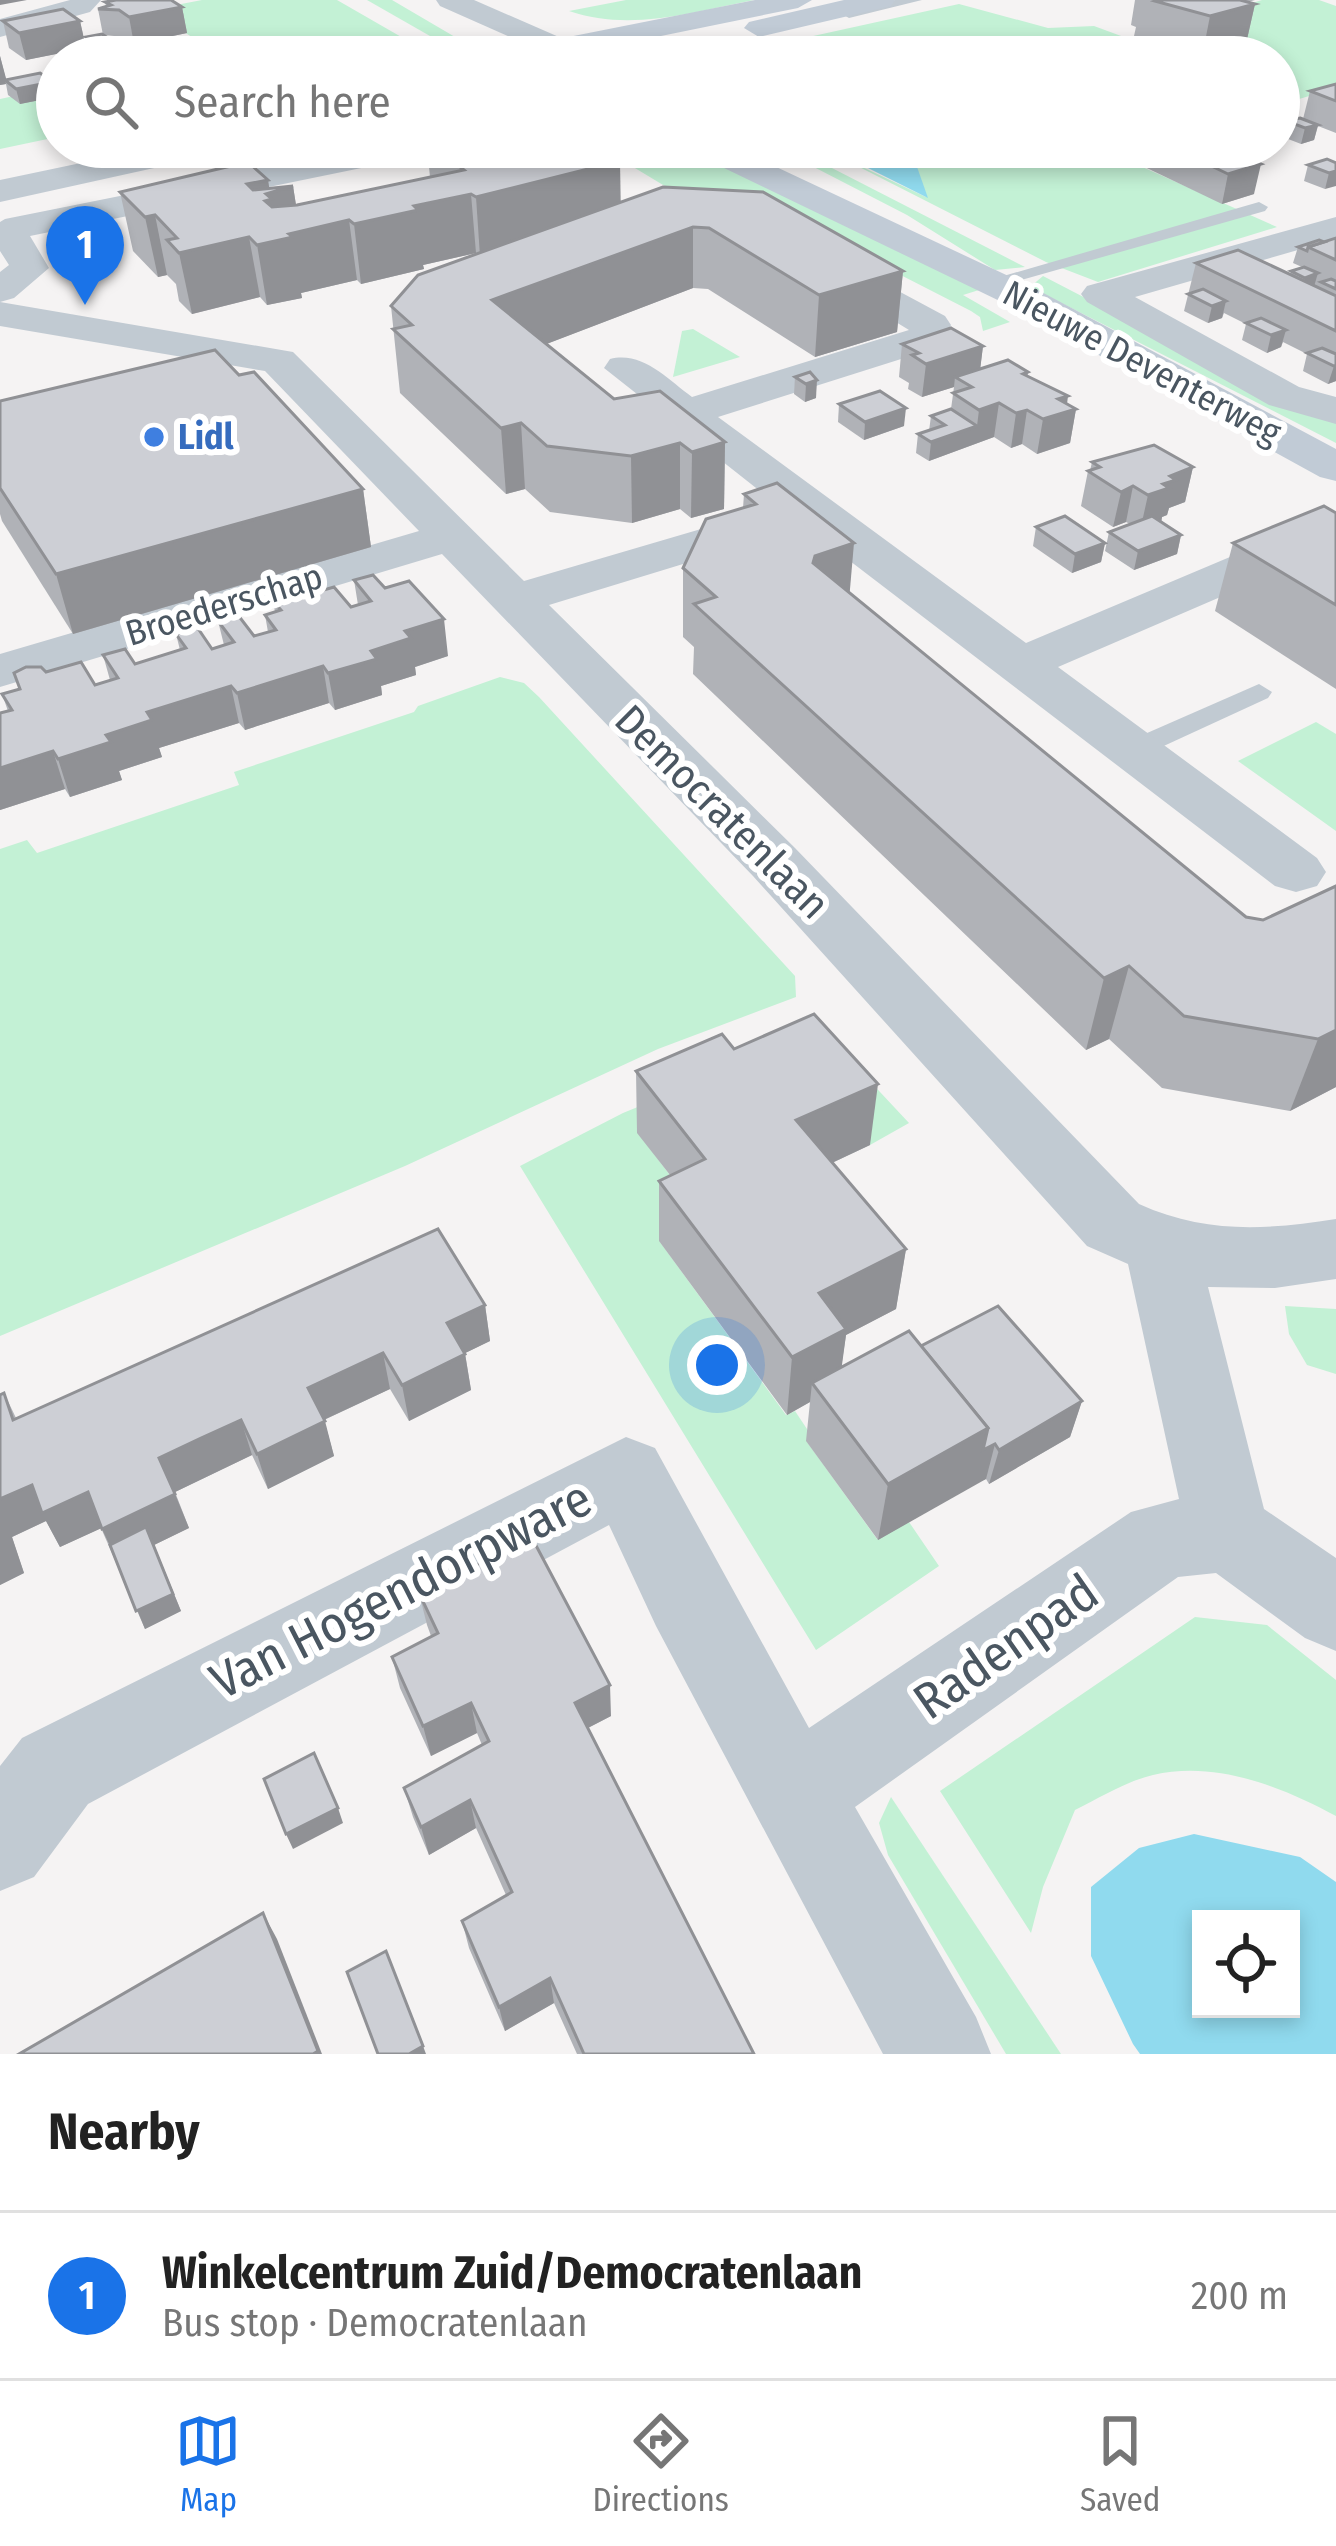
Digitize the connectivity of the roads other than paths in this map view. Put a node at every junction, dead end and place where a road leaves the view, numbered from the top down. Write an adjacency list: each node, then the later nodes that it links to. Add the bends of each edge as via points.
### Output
1 (87, 0): 7 (street)
2 (420, 0): 9 (street)
3 (450, 0): 10 (street)
4 (798, 0): 11 (main road)
5 (881, 0): 8 (main road)
6 (915, 0): 8 (lane)
7 (0, 28)
8 (740, 32): 12 (main road)
9 (482, 36)
10 (534, 36)
11 (641, 36)
12 (721, 36)
13 (36, 164): 18 (street)
14 (107, 168): 19 (street)
15 (309, 168): 25 (street, via 18,226 7,234 29,268)
16 (751, 168): 23 (main road, Nieuwe Deventerweg)
17 (794, 168): 23 (main road, Nieuwe Deventerweg)
18 (0, 171)
19 (0, 191)
20 (1259, 207): 24 (lane)
21 (1336, 227): 28 (street, via 1101,294 1284,396)
22 (781, 238): 29 (street, via 920,317 930,331)
23 (946, 260): 24 (main road, Nieuwe Deventerweg)
24 (993, 282): 30 (main road, Nieuwe Deventerweg)
25 (0, 290)
26 (0, 314): 32 (street, Democratenlaan, via 278,361)
27 (625, 368): 29 (street)
28 (1336, 411)
29 (686, 413): 31 (street)
30 (1336, 467)
31 (809, 510): 34 (street); 35 (street)
32 (448, 537): 34 (street, Democratenlaan); 36 (street, Broederschap)
33 (1336, 566): 35 (street, via 1299,545)
34 (511, 601): 41 (street, Democratenlaan, via 774,862 1113,1225)
35 (1019, 664): 38 (street)
36 (0, 671)
37 (1259, 692): 38 (lane)
38 (1132, 750): 39 (street)
39 (1296, 872)
40 (1336, 1249): 41 (street, via 1261,1262)
41 (1162, 1250): 42 (street)
42 (1228, 1532): 43 (street); 44 (street, Radenpad, via 1161,1540)
43 (1336, 1609)
44 (795, 1793): 45 (street, Van Hogendorpware, via 626,1474 55,1771); 46 (street, Van Hogendorpware)
45 (0, 1843)
46 (940, 2054)

